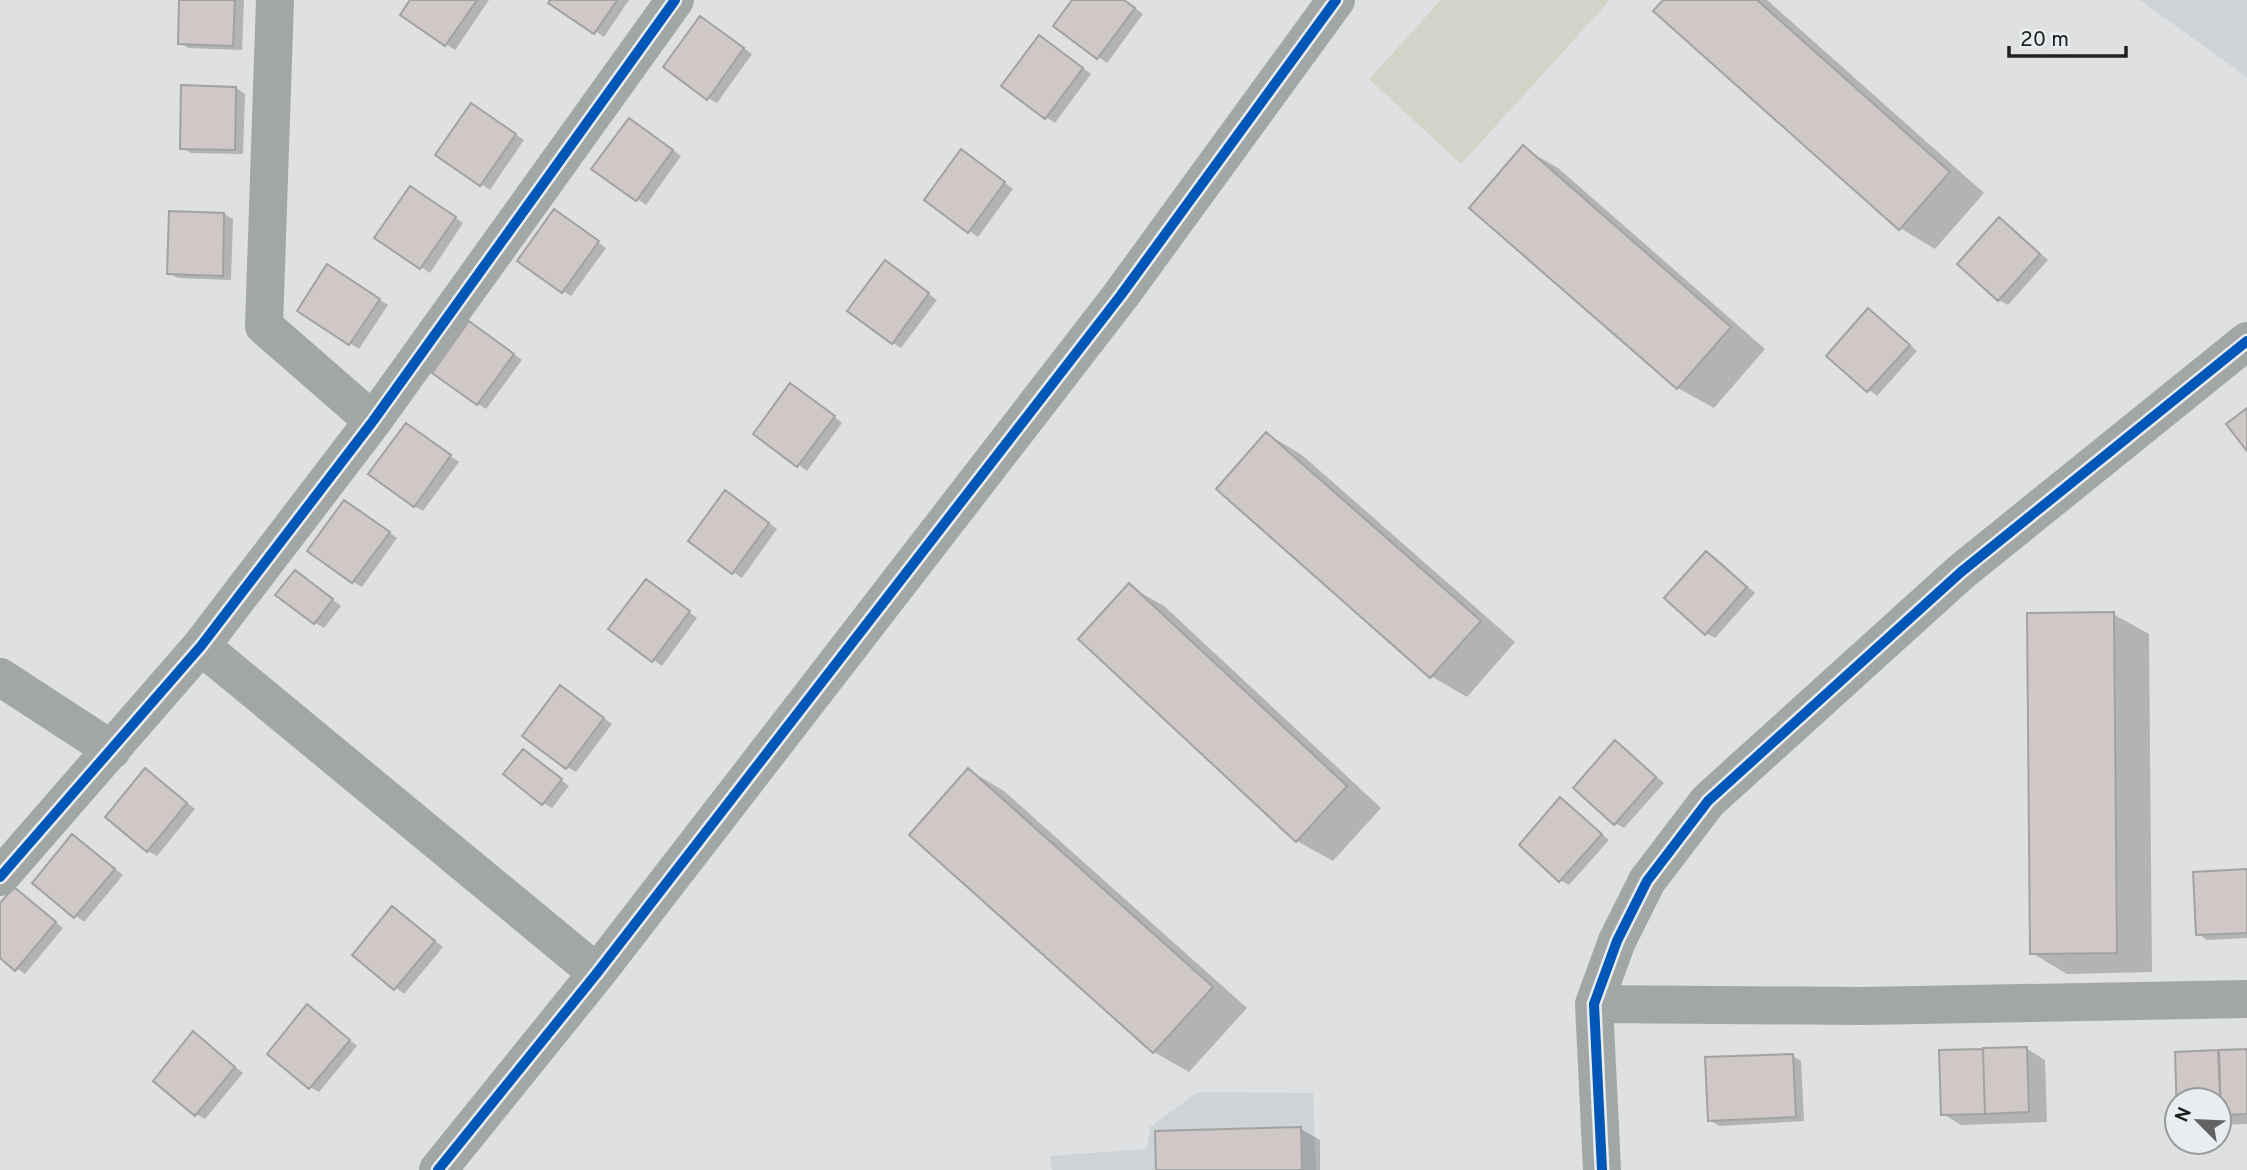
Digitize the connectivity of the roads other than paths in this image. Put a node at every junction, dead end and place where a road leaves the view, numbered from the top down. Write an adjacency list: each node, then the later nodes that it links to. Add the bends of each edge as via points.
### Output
1 (275, 0): 5 (street, via 264,326)
2 (675, 0): 5 (street)
3 (1336, 0): 10 (street, via 1121,295)
4 (2247, 341): 12 (street, via 1961,572 1708,801 1647,881 1617,941)
5 (373, 421): 6 (street)
6 (201, 646): 8 (street); 10 (street)
7 (0, 677): 8 (street)
8 (112, 750): 9 (street)
9 (0, 877)
10 (597, 974): 13 (street)
11 (2247, 999): 12 (street, via 1862,1006)
12 (1594, 1003): 14 (street)
13 (438, 1170)
14 (1602, 1170)

